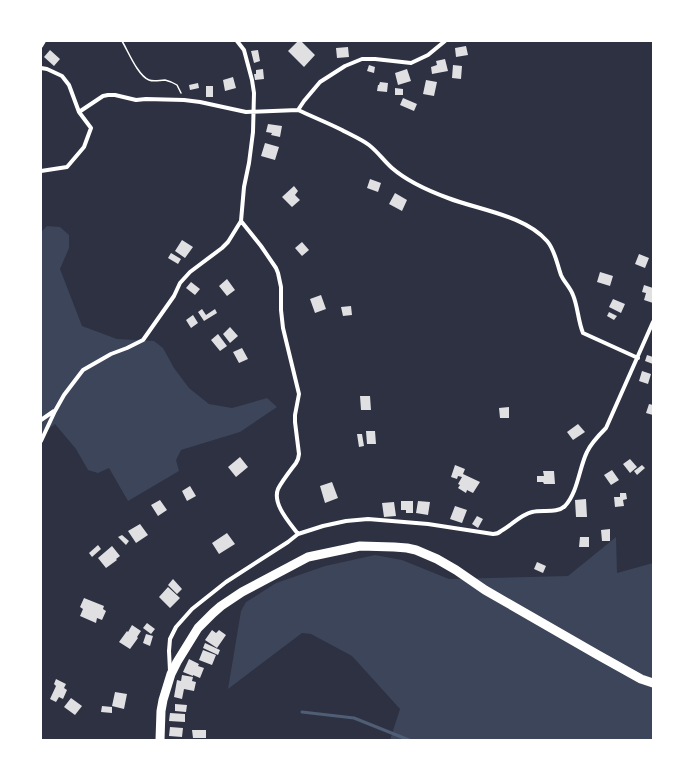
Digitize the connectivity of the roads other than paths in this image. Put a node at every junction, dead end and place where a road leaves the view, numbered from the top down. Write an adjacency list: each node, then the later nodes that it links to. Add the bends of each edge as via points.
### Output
1 (44, 41): 4 (street)
2 (237, 41): 8 (street, via 244,50 252,80)
3 (445, 41): 6 (street, via 428,55 411,63 362,59 345,66 320,82)
4 (41, 46)
5 (41, 68): 7 (street, via 62,76 69,85)
6 (298, 110): 8 (street); 12 (street, via 362,141 407,179 448,198 520,222 540,234 549,243 563,280 572,292 583,333)
7 (79, 112): 8 (street, via 108,95 136,100 184,100); 9 (street, via 91,128 84,147 67,167)
8 (254, 112): 10 (street)
9 (41, 171)
10 (241, 221): 13 (street, via 222,248 180,282 174,296 143,340 111,354 84,370 64,394); 16 (street, via 278,273 281,287 283,328 300,394 295,415 298,458 278,488 277,496 282,511)
11 (653, 322): 12 (street)
12 (638, 358): 16 (street, via 606,428 587,451 573,492 565,506 552,511 532,512 522,516 501,532 493,534 428,524 368,519 322,526)
13 (55, 410): 14 (street); 15 (street)
14 (41, 420)
15 (41, 441)
16 (298, 534): 17 (street, via 226,582 176,627 168,651)
17 (171, 674): 18 (highway, via 198,628 221,606 242,592 308,557 360,546 378,546 411,550 437,559 485,590); 19 (highway, via 161,711)
18 (653, 684)
19 (160, 740)

